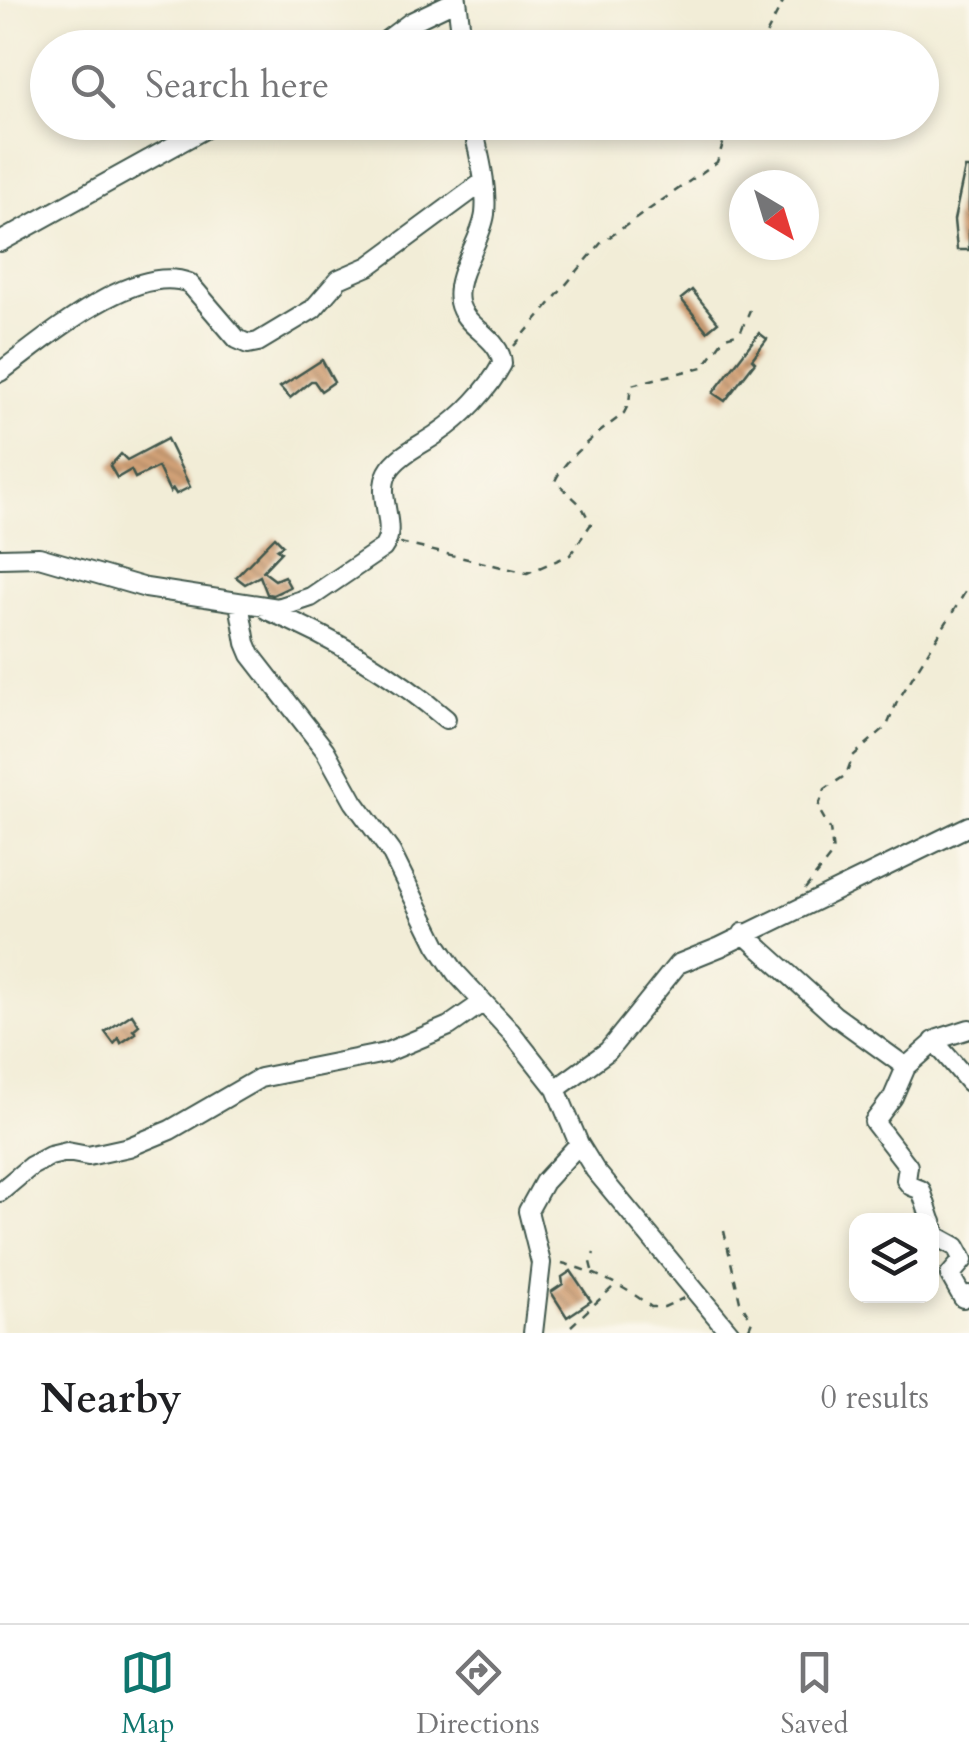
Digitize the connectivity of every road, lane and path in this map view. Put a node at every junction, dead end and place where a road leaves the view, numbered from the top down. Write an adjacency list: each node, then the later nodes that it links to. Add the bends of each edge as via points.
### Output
1 (784, 0): 4 (path)
2 (400, 30): 3 (street, via 458,0)
3 (461, 30)
4 (768, 30)
5 (184, 140): 9 (street)
6 (475, 140): 8 (street)
7 (724, 140): 11 (path, via 717,162 601,243)
8 (483, 182): 11 (street, via 484,221 459,301); 12 (street, via 258,342 241,342 189,283 166,280 100,300)
9 (0, 242)
10 (750, 310): 13 (path, via 740,334 725,337 703,368 630,385 624,413 559,473 555,481 591,524 570,555 527,573)
11 (502, 358): 13 (street, via 463,412 390,468 384,490)
12 (0, 372)
13 (388, 540): 17 (street, via 311,597)
14 (0, 558): 16 (street, via 39,557 126,583)
15 (969, 586): 20 (path, via 896,702 888,726 853,756 846,776 825,789 818,808 833,852 803,892)
16 (239, 603): 17 (street); 22 (street, via 251,656 326,750 391,852 437,945)
17 (262, 608): 18 (street, via 361,656)
18 (446, 719)
19 (969, 826): 20 (street)
20 (804, 905): 21 (street)
21 (743, 933): 25 (street, via 834,1015); 27 (street, via 678,964 608,1051)
22 (482, 1003): 27 (street); 29 (street, via 449,1026 385,1053 260,1078 129,1147 50,1156)
23 (969, 1029): 24 (street)
24 (934, 1042): 25 (street); 26 (street)
25 (906, 1067): 30 (street, via 874,1122 908,1166 906,1180 921,1190)
26 (969, 1082)
27 (556, 1088): 28 (street)
28 (579, 1144): 37 (street); 40 (street, via 528,1211 541,1263)
29 (0, 1192)
30 (928, 1213)
31 (724, 1231): 42 (path, via 740,1301 752,1321)
32 (939, 1238): 38 (street, via 963,1260 950,1275 963,1298)
33 (594, 1253): 35 (path)
34 (562, 1263): 35 (path)
35 (592, 1272): 36 (path)
36 (616, 1286): 37 (path, via 651,1307); 39 (path)
37 (694, 1292): 41 (street)
38 (969, 1295)
39 (571, 1326)
40 (533, 1333)
41 (730, 1333)
42 (747, 1333)

